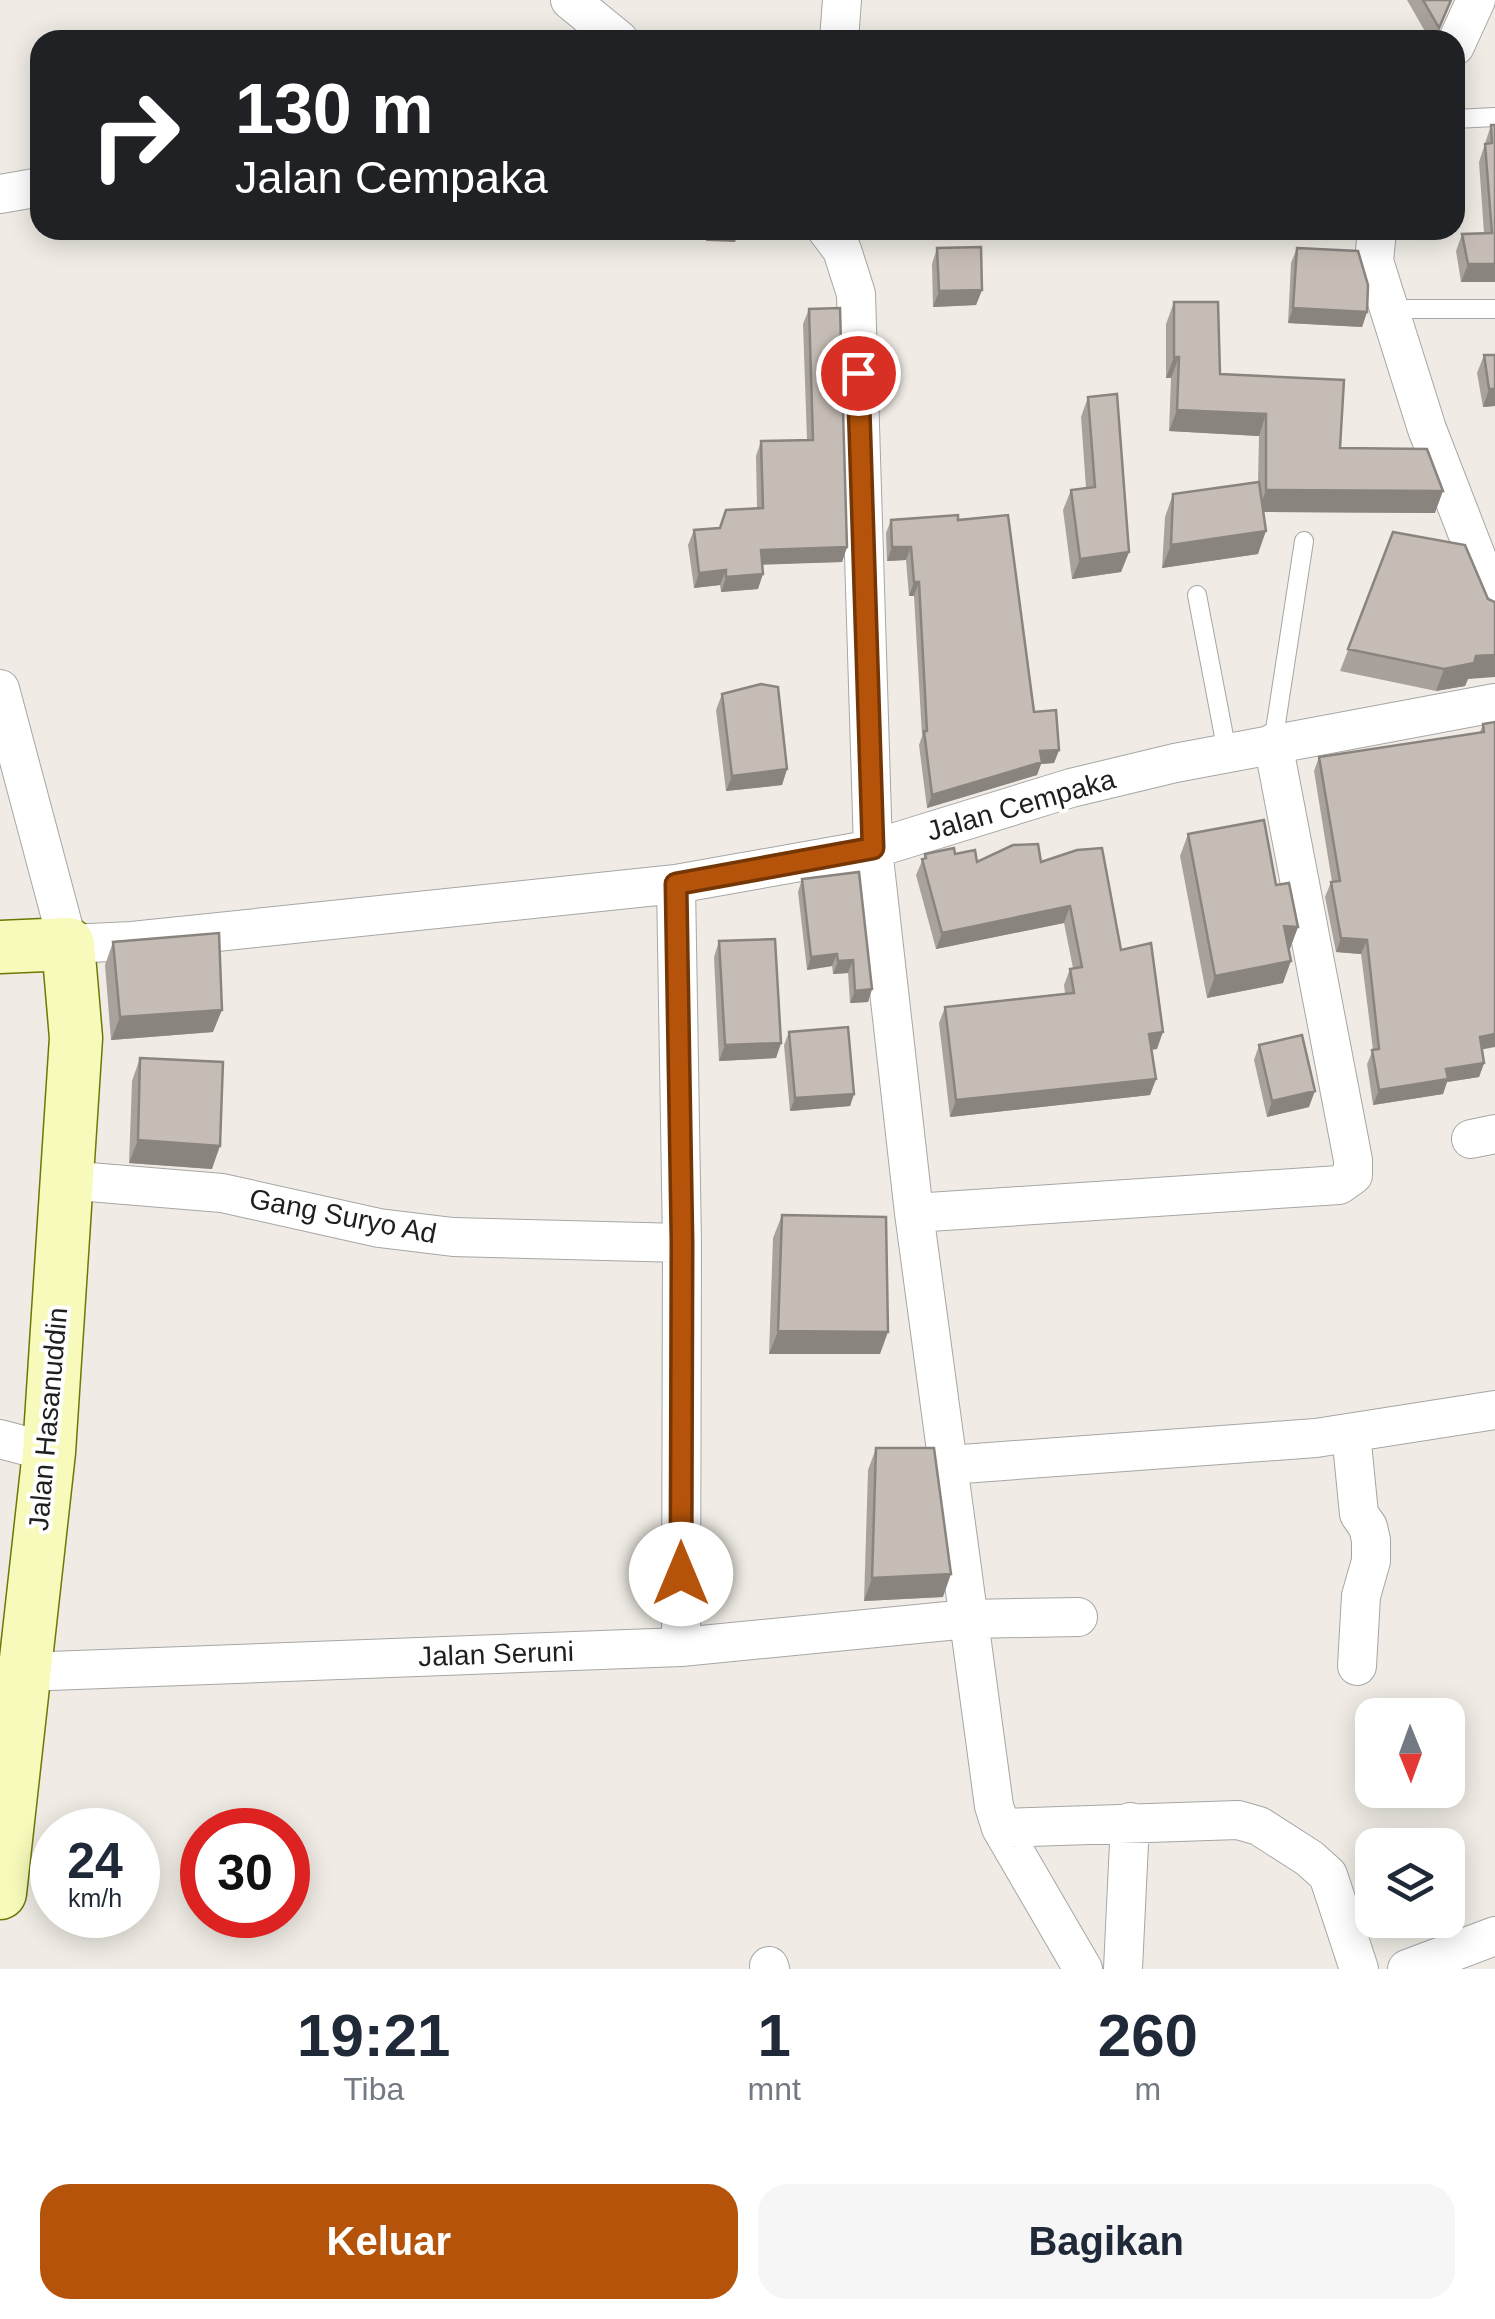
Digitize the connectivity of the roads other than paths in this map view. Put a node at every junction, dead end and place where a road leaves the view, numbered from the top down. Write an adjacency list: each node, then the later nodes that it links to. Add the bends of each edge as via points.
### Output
1 (570, 0): 4 (street)
2 (842, 0): 5 (street)
3 (1476, 0): 6 (street)
4 (607, 30)
5 (840, 30)
6 (1462, 30)
7 (1495, 118): 8 (lane)
8 (1465, 120)
9 (30, 189): 10 (street)
10 (0, 194)
11 (834, 240): 22 (street, via 856,294)
12 (1375, 240): 14 (street, via 1374,261)
13 (1495, 309): 14 (lane)
14 (1390, 310): 17 (street, via 1427,430)
15 (1304, 541): 20 (lane)
16 (1197, 594): 21 (lane)
17 (1495, 605)
18 (0, 688): 24 (street)
19 (1495, 703): 20 (street, Jalan Cempaka)
20 (1273, 743): 21 (street, Jalan Cempaka); 27 (street, via 1354,1175 1339,1184)
21 (1227, 752): 22 (street, Jalan Cempaka, via 1070,788)
22 (873, 848): 23 (street, Jalan Cempaka); 27 (street)
23 (676, 884): 24 (street, Jalan Cempaka); 28 (street)
24 (68, 944): 25 (main road); 26 (main road, Jalan Hasanuddin, via 76,1038)
25 (0, 947)
26 (65, 1180): 28 (street, Gang Suryo Ad, via 222,1192 379,1228 452,1237); 31 (main road, Jalan Hasanuddin)
27 (914, 1212): 32 (street)
28 (682, 1243): 36 (street)
29 (1495, 1410): 30 (street)
30 (1351, 1433): 32 (street); 37 (street, via 1371,1561 1361,1596)
31 (24, 1445): 35 (main road, Jalan Hasanuddin)
32 (950, 1464): 34 (street)
33 (1078, 1618): 34 (street, Jalan Seruni)
34 (968, 1619): 36 (street, Jalan Seruni); 39 (street)
35 (17, 1642): 36 (street, Jalan Seruni); 40 (main road, Jalan Hasanuddin)
36 (681, 1647)
37 (1357, 1666)
38 (1130, 1822): 39 (street); 43 (street); 44 (street, via 1249,1822 1309,1858 1328,1875)
39 (1001, 1828): 42 (street)
40 (2, 1873)
41 (1495, 1936): 45 (street)
42 (1083, 1969)
43 (1124, 1969)
44 (1359, 1969)
45 (1407, 1969)

